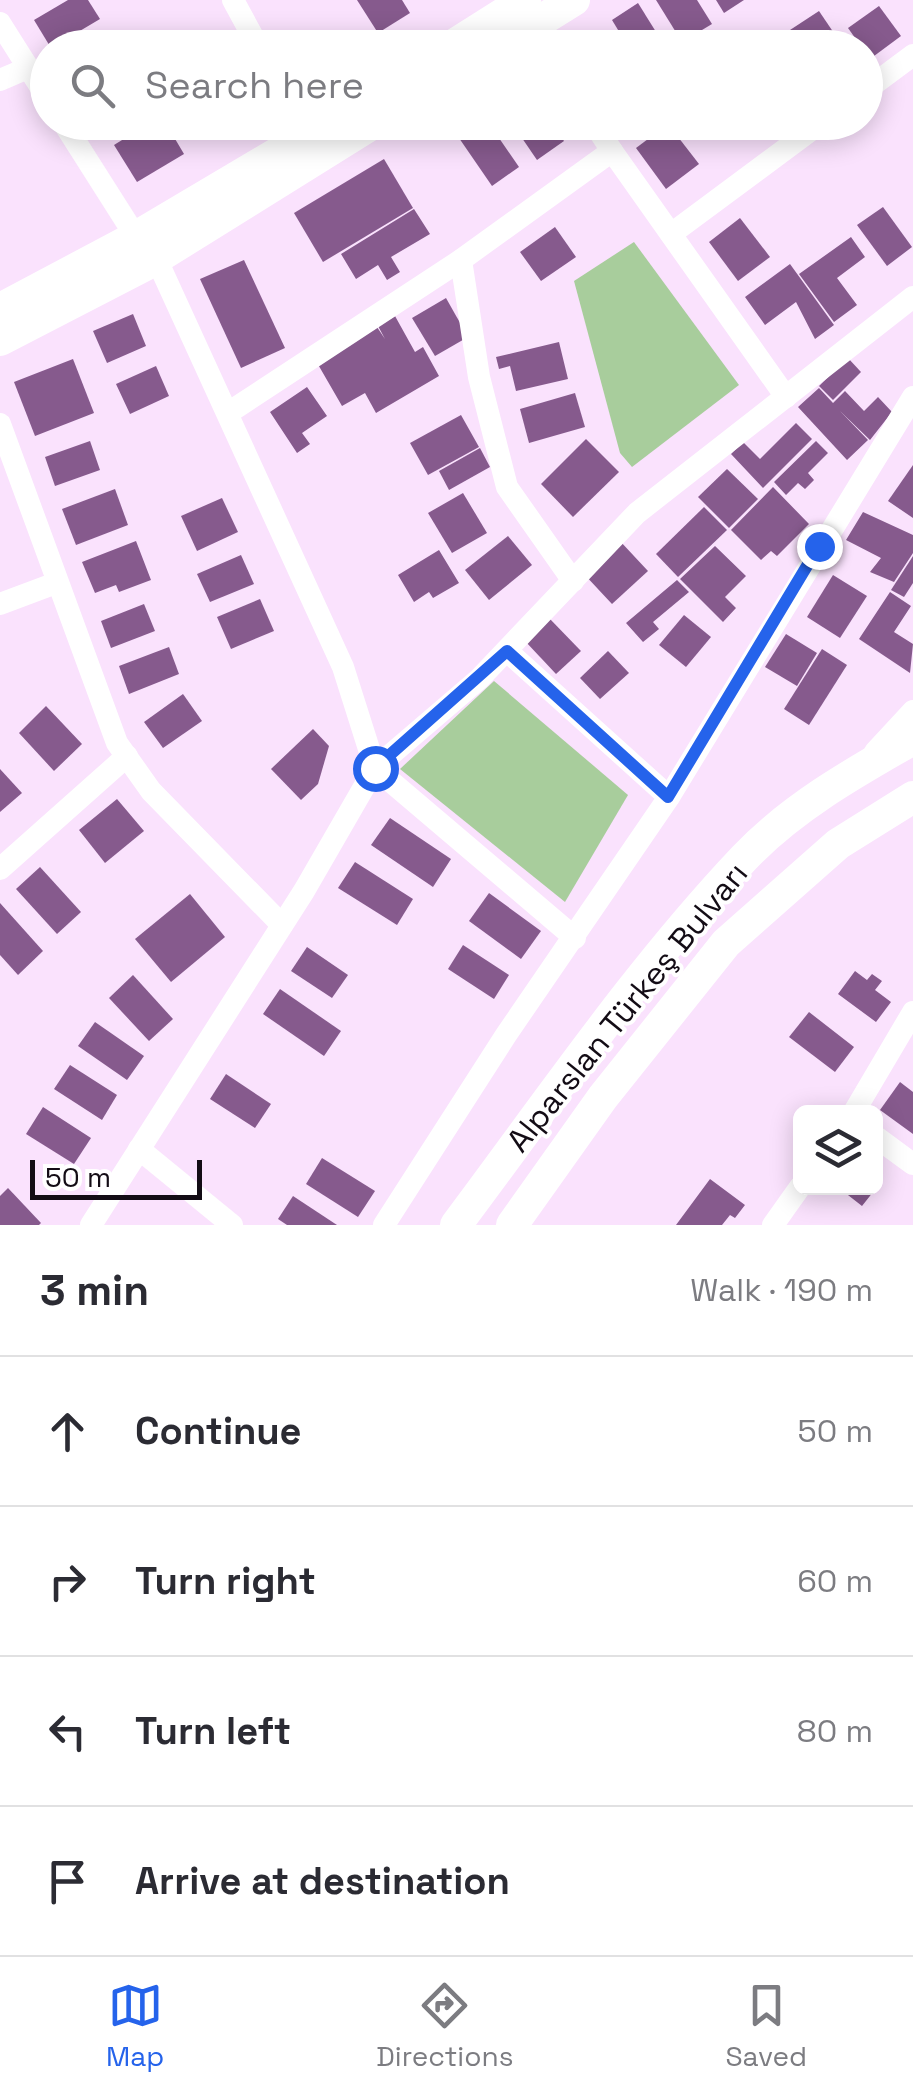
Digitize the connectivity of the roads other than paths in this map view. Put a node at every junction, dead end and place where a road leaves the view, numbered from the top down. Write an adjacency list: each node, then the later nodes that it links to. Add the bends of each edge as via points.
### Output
1 (233, 0): 5 (street)
2 (574, 0): 4 (main road)
3 (0, 23): 7 (street)
4 (533, 25)
5 (249, 30)
6 (913, 55): 9 (street)
7 (28, 68): 8 (street); 10 (street)
8 (30, 71)
9 (883, 77)
10 (0, 80)
11 (75, 140): 18 (street)
12 (296, 140): 18 (main road)
13 (342, 140): 18 (main road)
14 (605, 140): 16 (street)
15 (798, 140): 17 (street)
16 (612, 151): 17 (street); 19 (street)
17 (671, 234): 23 (street)
18 (146, 248): 21 (main road); 22 (main road); 25 (street)
19 (460, 260): 25 (street); 27 (street, via 502,474 522,515)
20 (913, 297): 23 (street)
21 (0, 309)
22 (0, 340)
23 (786, 397): 27 (street, via 637,513)
24 (913, 397): 36 (street)
25 (228, 413): 34 (street, via 343,667)
26 (0, 424): 28 (street)
27 (572, 581): 30 (street)
28 (56, 583): 29 (street); 33 (street)
29 (0, 604)
30 (507, 651): 34 (street); 36 (street)
31 (913, 711): 35 (street)
32 (913, 739): 35 (main road, Alparslan Türkeş Bulvarı)
33 (127, 756): 38 (street); 39 (street, via 151,791)
34 (375, 768): 39 (street); 40 (street)
35 (858, 770): 50 (main road, Alparslan Türkeş Bulvarı, via 746,856 670,943)
36 (668, 797): 40 (street)
37 (913, 798): 51 (main road, Alparslan Türkeş Bulvarı, via 838,844 726,943)
38 (0, 870)
39 (282, 925): 44 (street)
40 (576, 938): 49 (street)
41 (913, 1012): 42 (street)
42 (858, 1105)
43 (883, 1143): 45 (street)
44 (139, 1149): 47 (street); 48 (street)
45 (913, 1164)
46 (794, 1195): 52 (street)
47 (91, 1225)
48 (232, 1225)
49 (384, 1225)
50 (456, 1225)
51 (512, 1225)
52 (773, 1225)

